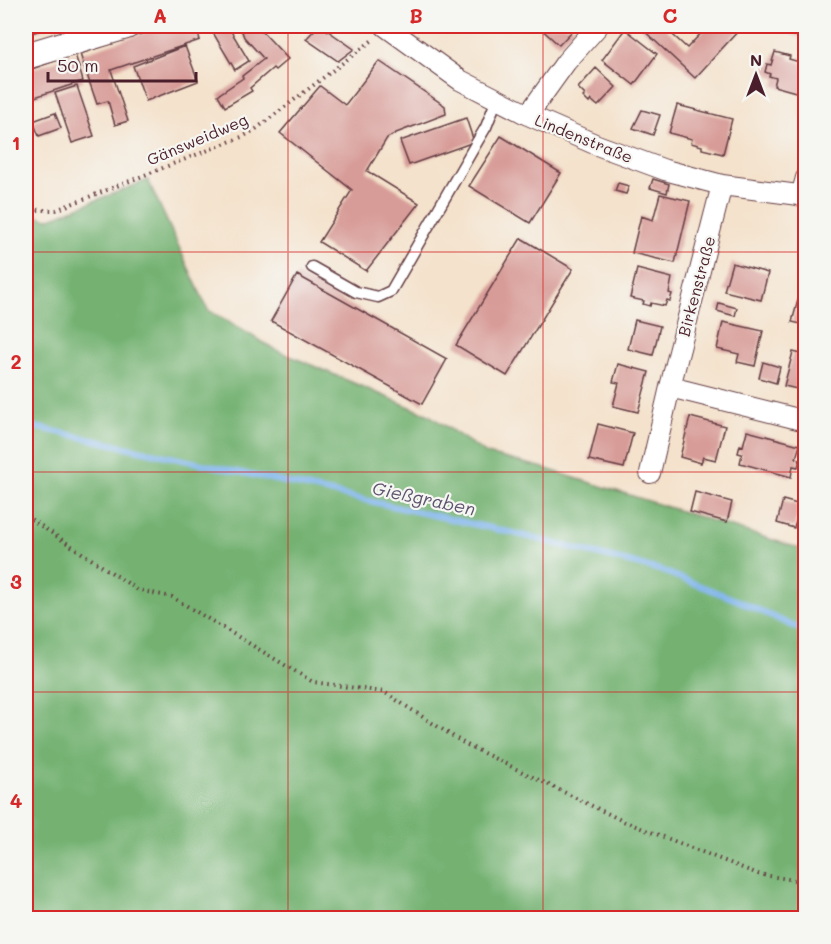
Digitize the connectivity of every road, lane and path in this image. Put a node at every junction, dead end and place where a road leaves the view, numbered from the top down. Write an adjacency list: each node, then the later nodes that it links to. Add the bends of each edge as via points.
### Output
1 (126, 26): 4 (street)
2 (598, 26): 6 (street)
3 (387, 27): 5 (street, Lindenstraße, via 460,80); 9 (path, Gänsweidweg, via 244,136 56,210)
4 (26, 57)
5 (497, 99): 6 (street, Lindenstraße); 10 (lane, via 486,127 391,291 378,297 356,292)
6 (528, 115): 7 (street, Lindenstraße, via 597,146 664,170)
7 (723, 185): 8 (street, Lindenstraße); 11 (street, Birkenstraße)
8 (804, 190)
9 (26, 207)
10 (312, 267)
11 (670, 387): 12 (street); 13 (street, Birkenstraße)
12 (806, 421)
13 (650, 472)
14 (26, 516): 15 (path, via 138,590 172,597 313,682 384,692 465,744 623,821 758,874)
15 (806, 882)

